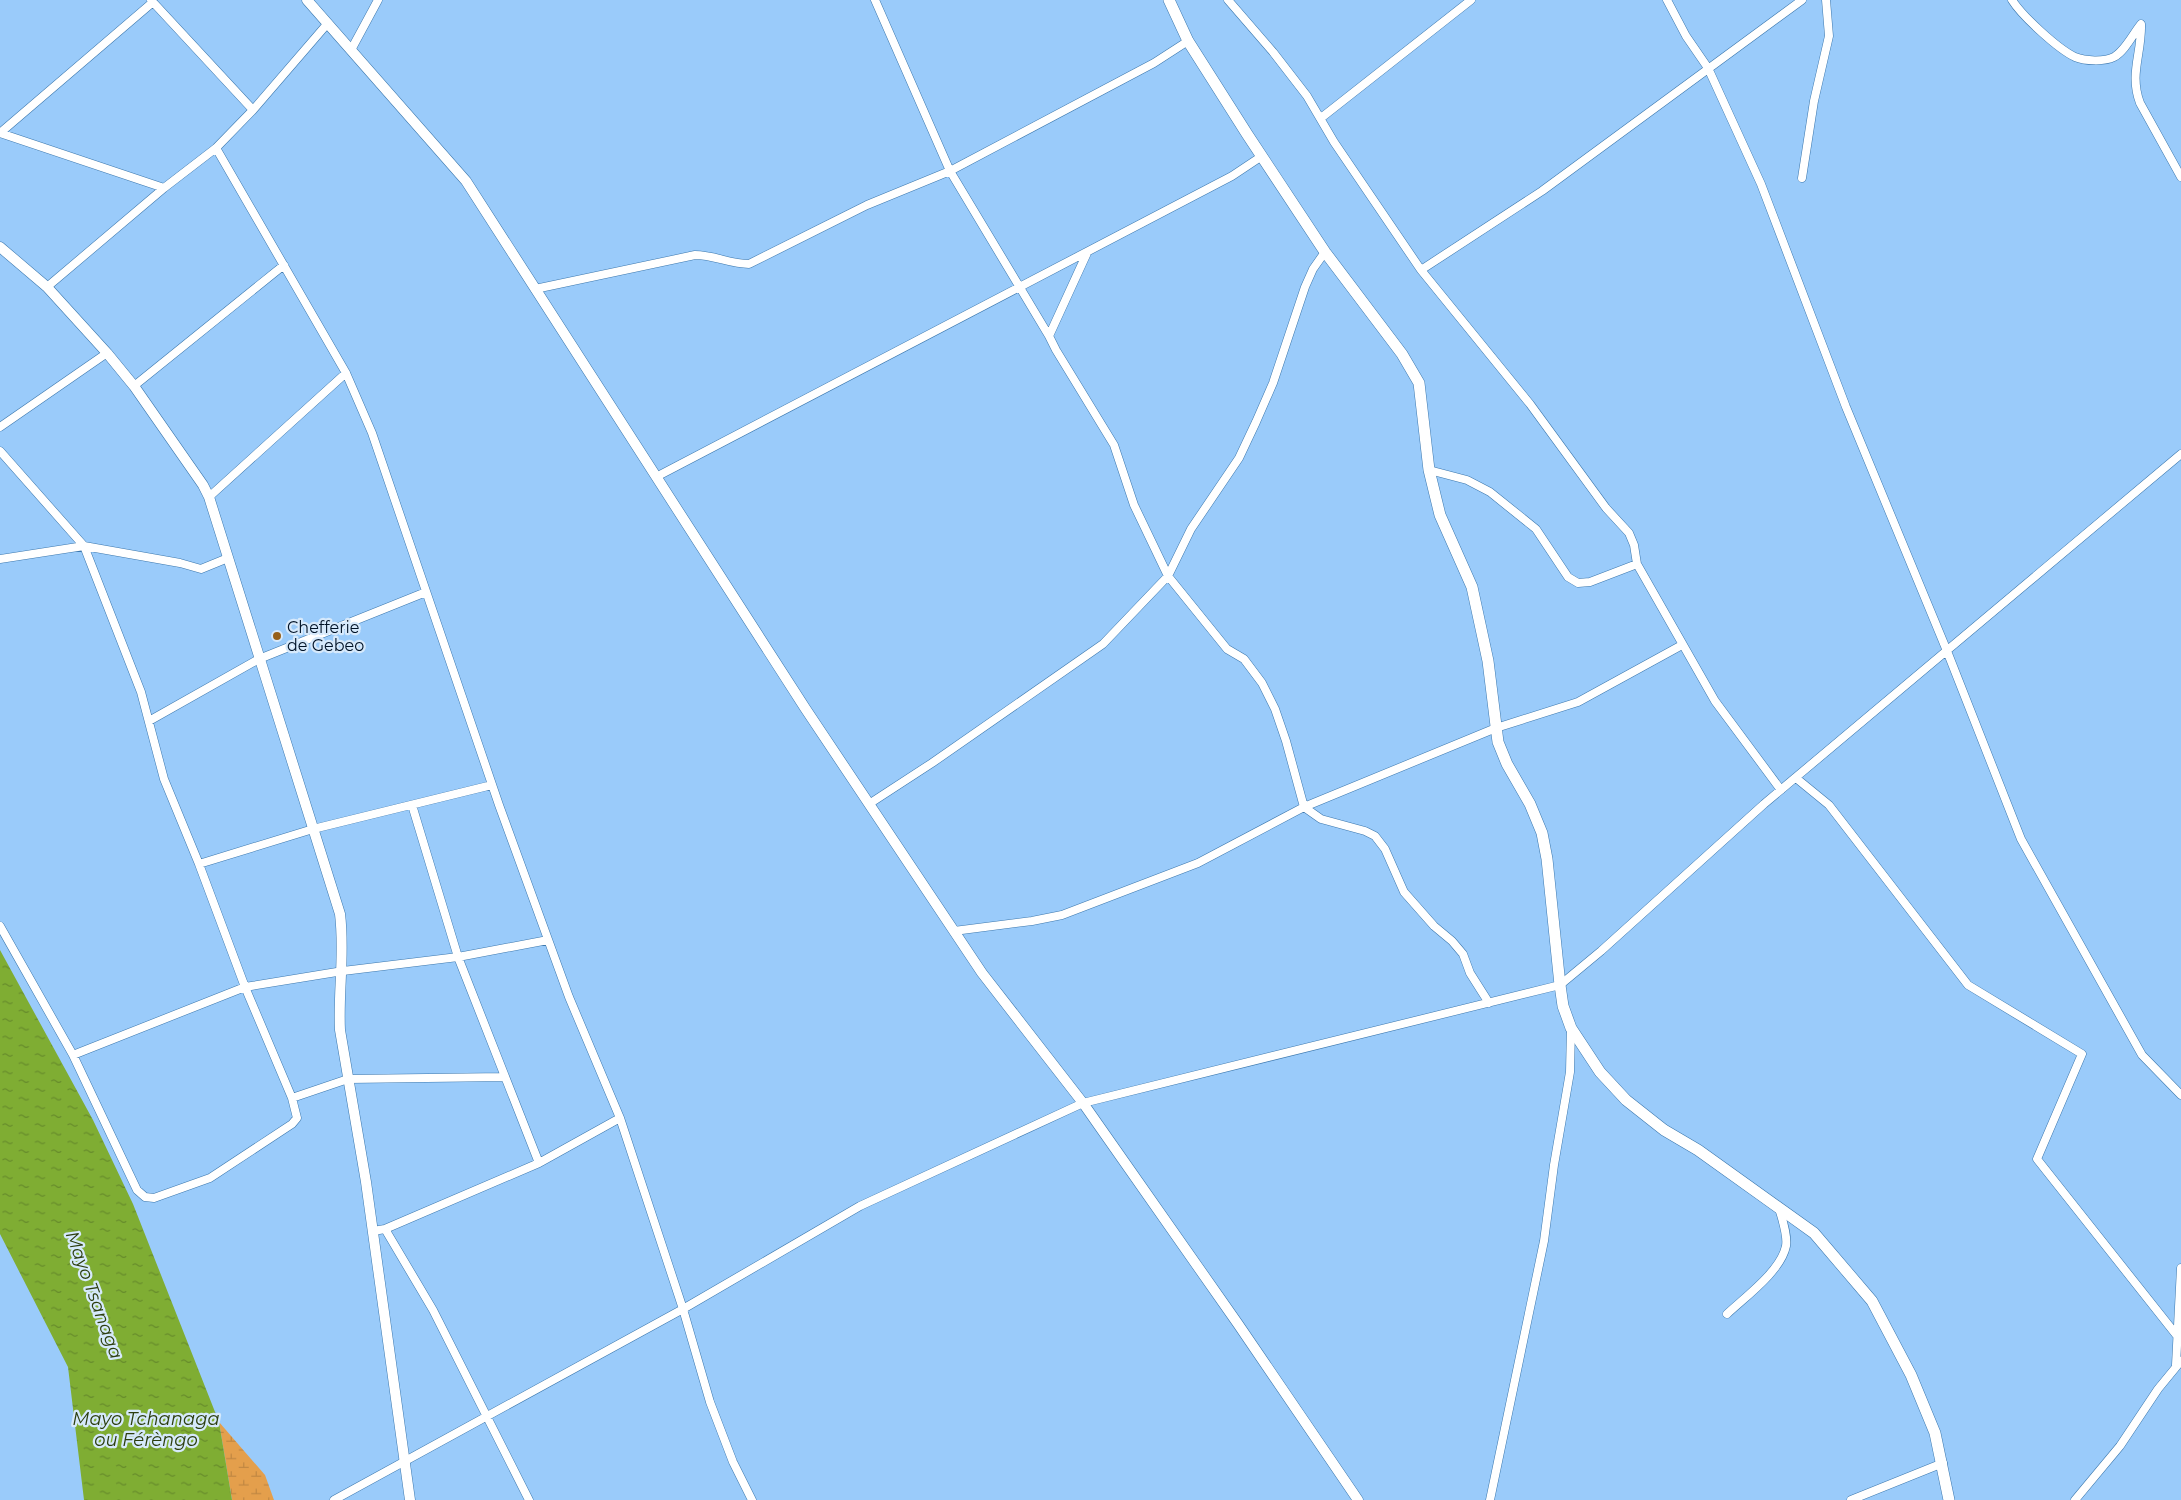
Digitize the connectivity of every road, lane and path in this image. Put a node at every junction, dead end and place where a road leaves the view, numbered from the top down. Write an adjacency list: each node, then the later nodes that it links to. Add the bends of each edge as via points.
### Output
1 (307, 0): 12 (street)
2 (378, 0): 14 (street)
3 (875, 0): 21 (street)
4 (1169, 0): 13 (main road)
5 (1228, 0): 17 (street, via 1273,52)
6 (1471, 0): 17 (street)
7 (1667, 0): 15 (street)
8 (1802, 0): 15 (street)
9 (1826, 0): 23 (street, via 1829,36 1814,101)
10 (2012, 0): 22 (street, via 2054,43 2076,57 2100,60 2114,57 2140,24 2135,90)
11 (152, 1): 16 (street); 18 (street)
12 (328, 23): 14 (street); 16 (street)
13 (1188, 41): 20 (main road); 21 (street, via 1154,63)
14 (351, 50): 32 (street, via 466,182)
15 (1708, 68): 29 (street, via 1542,191); 50 (street, via 1761,184 1846,407)
16 (252, 110): 19 (street)
17 (1321, 118): 29 (street)
18 (0, 133): 24 (street)
19 (216, 148): 24 (street); 28 (street)
20 (1262, 156): 26 (main road); 27 (street, via 1232,176)
21 (950, 171): 31 (street); 32 (street, via 867,206 748,264 695,255)
22 (2181, 177)
23 (1802, 178)
24 (164, 188): 30 (street)
25 (1, 251): 30 (street)
26 (1325, 252): 40 (main road, via 1402,354 1419,383); 47 (street, via 1305,286 1273,383 1239,458 1191,529)
27 (1087, 253): 31 (street); 33 (street)
28 (284, 265): 35 (street); 36 (street)
29 (1421, 270): 46 (street, via 1530,404 1606,508 1629,533)
30 (47, 287): 34 (street)
31 (1019, 287): 33 (street); 41 (street)
32 (535, 289): 41 (street)
33 (1050, 336): 47 (street, via 1114,445 1134,505)
34 (107, 353): 36 (street); 37 (street)
35 (346, 373): 42 (street); 48 (street, via 372,433)
36 (134, 386): 42 (street)
37 (0, 427)
38 (0, 451): 43 (street)
39 (2181, 454): 50 (street)
40 (1429, 470): 46 (street, via 1467,480 1490,492 1536,529 1568,577 1578,583 1590,582); 53 (main road, via 1440,515 1472,588 1488,660)
41 (656, 477): 57 (street)
42 (209, 497): 44 (street)
43 (84, 546): 44 (street, via 180,562 201,569); 45 (street); 52 (street, via 141,692)
44 (228, 558): 51 (street)
45 (0, 559)
46 (1637, 564): 49 (street)
47 (1168, 576): 57 (street, via 1103,644); 59 (street, via 1228,649 1244,658 1262,683 1276,709)
48 (426, 592): 51 (street); 55 (street)
49 (1682, 644): 53 (street, via 1578,702); 56 (street, via 1715,701)
50 (1947, 652): 54 (street); 74 (street, via 2021,839 2142,1055)
51 (259, 659): 52 (street); 60 (street)
52 (149, 721): 61 (street, via 164,779)
53 (1496, 728): 59 (street); 67 (main road, via 1506,764 1542,832)
54 (1796, 778): 56 (street); 85 (street, via 1829,805 1968,985 2082,1054 2036,1159)
55 (492, 785): 58 (street); 64 (street)
56 (1780, 790): 67 (street)
57 (869, 804): 63 (street)
58 (412, 805): 60 (street); 65 (street)
59 (1304, 806): 63 (street, via 1198,863 1062,915); 69 (street, via 1321,819 1375,836 1385,849 1404,892 1463,954 1470,973)
60 (312, 829): 61 (street); 66 (street, via 340,914)
61 (199, 864): 68 (street)
62 (0, 926): 71 (street)
63 (954, 931): 76 (street, via 982,973)
64 (548, 940): 65 (street); 77 (street)
65 (458, 957): 66 (street); 72 (street)
66 (342, 971): 68 (street); 73 (street, via 340,1030)
67 (1560, 985): 69 (street); 70 (main road)
68 (245, 987): 71 (street); 75 (street)
69 (1490, 1003): 76 (street)
70 (1571, 1028): 79 (main road, via 1600,1072 1626,1100 1664,1130); 95 (street, via 1570,1072 1544,1241)
71 (74, 1055): 75 (street, via 137,1190 145,1197 154,1198 210,1178 292,1124 297,1118)
72 (505, 1077): 73 (street); 78 (street)
73 (348, 1078): 75 (street); 81 (street)
74 (2181, 1095)
75 (292, 1098)
76 (1083, 1104): 83 (street, via 860,1206); 94 (street)
77 (620, 1118): 78 (street); 83 (street)
78 (539, 1163): 80 (street)
79 (1778, 1206): 84 (street, via 1786,1246 1778,1263); 89 (main road, via 1814,1233 1872,1301 1915,1384)
80 (385, 1229): 81 (street); 87 (street, via 432,1310)
81 (373, 1231): 88 (street)
82 (2181, 1268): 85 (street)
83 (683, 1309): 87 (street); 93 (street, via 710,1402)
84 (1727, 1314)
85 (2178, 1336): 86 (street)
86 (2179, 1363): 98 (street, via 2120,1446)
87 (485, 1416): 88 (street); 92 (street)
88 (406, 1461): 90 (street); 91 (street)
89 (1943, 1463): 96 (street); 97 (main road)
90 (334, 1500)
91 (410, 1500)
92 (529, 1500)
93 (752, 1500)
94 (1358, 1500)
95 (1490, 1500)
96 (1851, 1500)
97 (1949, 1500)
98 (2075, 1500)

